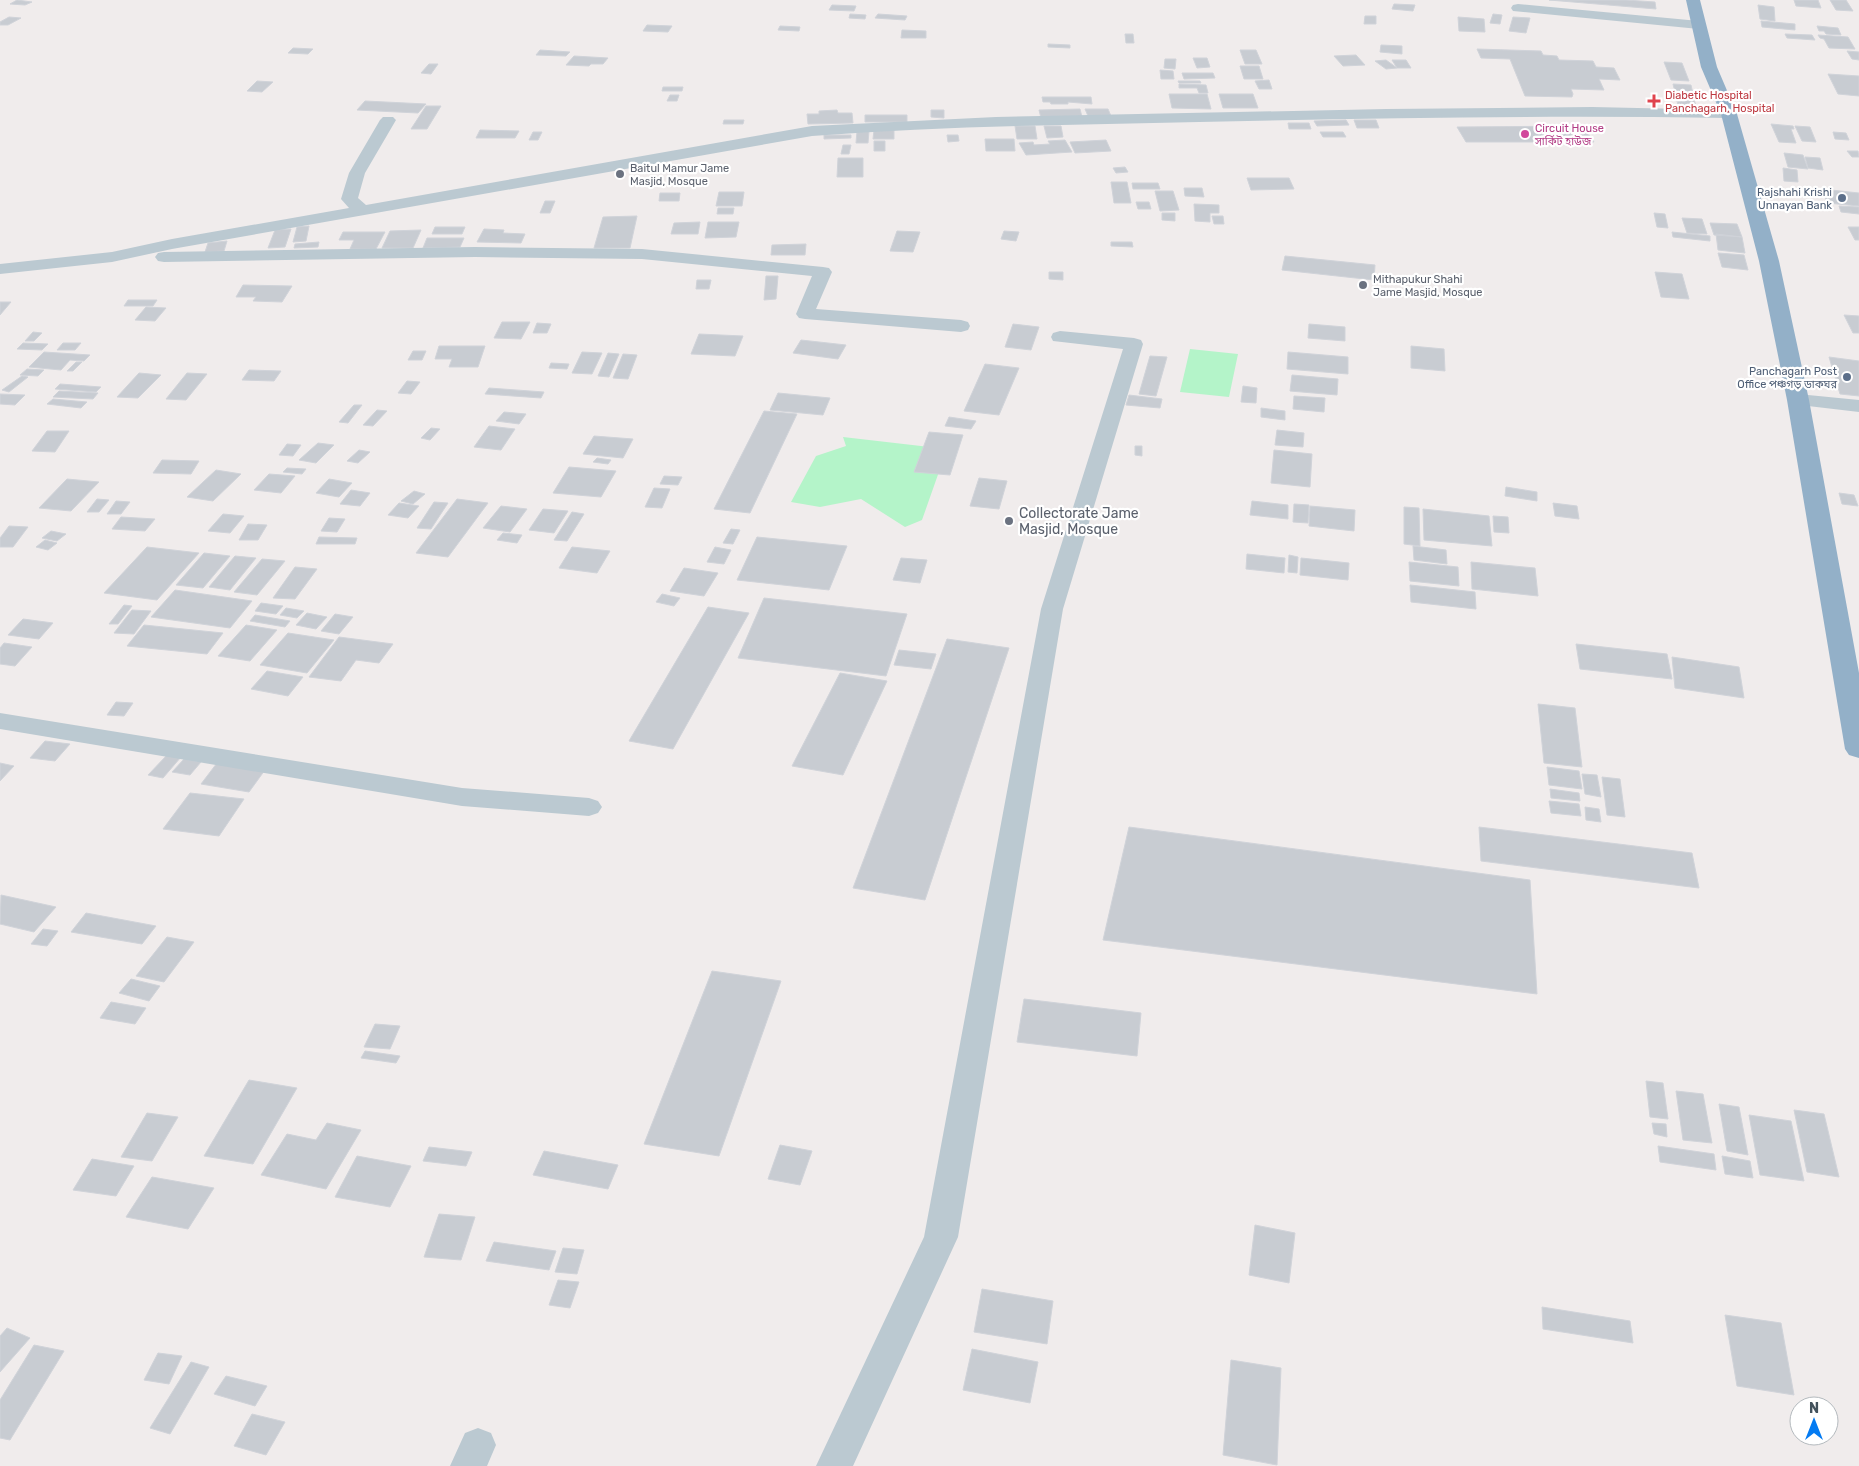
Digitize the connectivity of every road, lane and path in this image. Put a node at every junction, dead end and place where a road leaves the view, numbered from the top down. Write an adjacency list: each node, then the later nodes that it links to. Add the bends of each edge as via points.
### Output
1 (1693, 0): 3 (highway)
2 (1518, 8): 3 (street)
3 (1699, 25): 4 (highway, via 1708,67)
4 (1729, 114): 6 (street, via 1398,113 860,128 812,132); 11 (highway, via 1769,262)
5 (388, 120): 6 (street, via 357,174 349,199)
6 (362, 210): 7 (street)
7 (112, 257): 8 (street); 9 (street, via 475,252 642,254 823,272 805,314)
8 (0, 269)
9 (961, 326)
10 (1060, 338): 16 (street, via 1134,344 1052,609 941,1237)
11 (1798, 400): 12 (street); 14 (highway)
12 (1859, 406)
13 (0, 721): 15 (street, via 462,797)
14 (1859, 749)
15 (590, 807)
16 (834, 1466)

